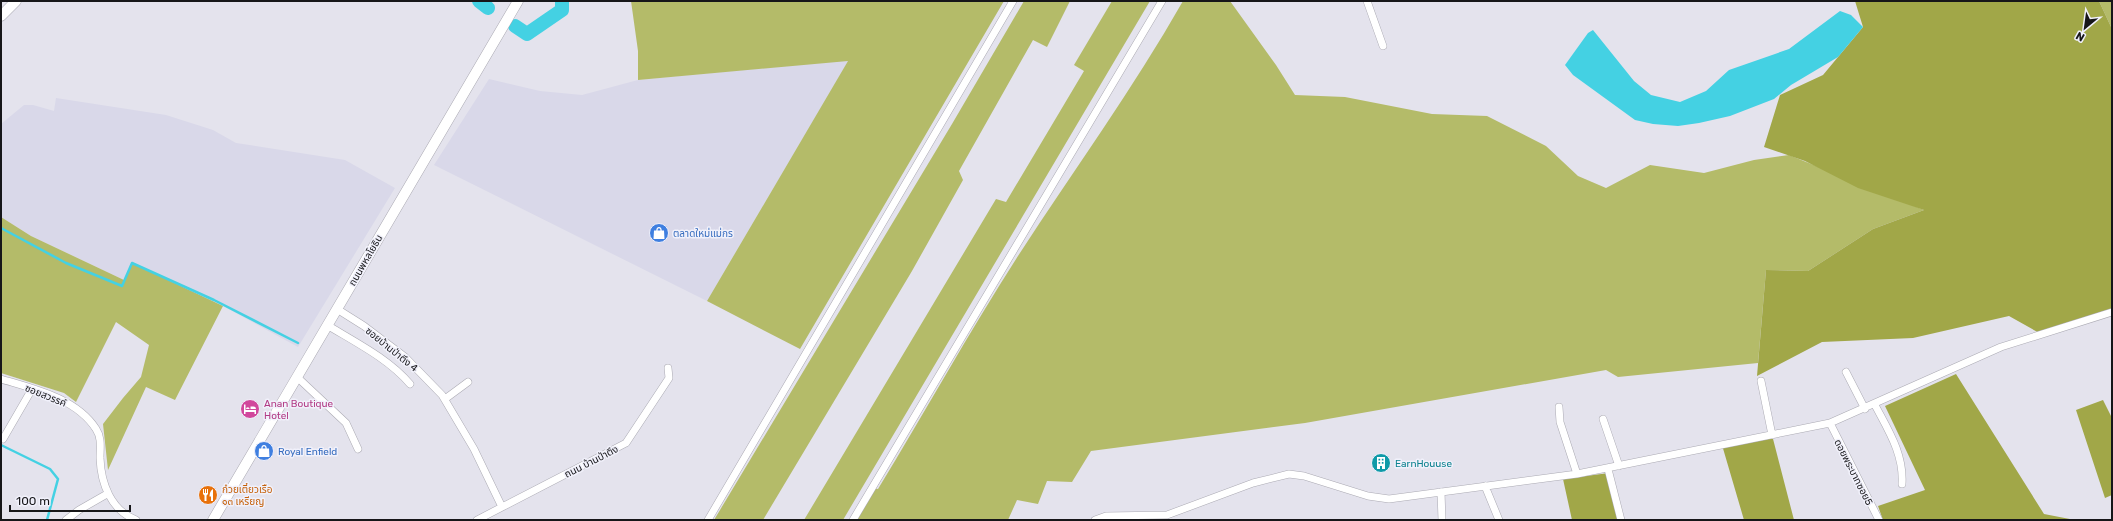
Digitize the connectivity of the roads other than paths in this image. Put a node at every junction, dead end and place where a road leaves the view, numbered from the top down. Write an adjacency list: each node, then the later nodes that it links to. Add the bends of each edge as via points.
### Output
1 (16, 1): 6 (main road)
2 (518, 1): 8 (main road, ถนนพหลโยธิน)
3 (1013, 1): 42 (street)
4 (1162, 1): 43 (street)
5 (1366, 1): 7 (street)
6 (1, 16)
7 (1383, 46)
8 (337, 309): 10 (main road, ถนนพหลโยธิน); 19 (street, ซอยบ้านป่าตึง 4, via 405,357)
9 (2112, 312): 20 (street, via 2001,347)
10 (327, 325): 13 (main road, ถนนพหลโยธิน); 17 (street, via 367,349)
11 (668, 368): 35 (street, ถนน บ้านป่าตึง, via 670,378 626,443)
12 (1846, 372): 22 (street)
13 (297, 377): 27 (street, via 346,423); 40 (main road, ถนนพหลโยธิน)
14 (1, 378): 18 (street, ซอยสวรรค์)
15 (1760, 381): 25 (street)
16 (468, 382): 19 (street)
17 (410, 384)
18 (32, 389): 26 (street); 34 (street, ซอยสวรรค์, via 68,403 85,416 96,429 100,438 101,471)
19 (444, 397): 35 (street, ซอยบ้านป่าตึง 4, via 474,449)
20 (1875, 404): 22 (street); 31 (street, via 1893,438 1901,461)
21 (1558, 407): 30 (street, via 1560,422)
22 (1865, 409): 24 (street)
23 (1603, 419): 28 (street)
24 (1830, 423): 25 (street); 48 (street, ดอยพระบาทซอย5)
25 (1772, 435): 28 (street)
26 (3, 439)
27 (358, 449)
28 (1619, 466): 29 (street)
29 (1608, 469): 30 (street); 47 (street)
30 (1577, 474): 32 (street)
31 (1902, 484)
32 (1484, 486): 33 (street); 46 (street)
33 (1441, 492): 37 (street, via 1390,498 1368,496 1304,476 1289,474 1253,483); 45 (street)
34 (107, 494): 36 (street, ซอยสวรรค์); 38 (street)
35 (502, 507): 41 (street, ถนน บ้านป่าตึง)
36 (125, 518): 39 (street, ซอยสวรรค์)
37 (1169, 518): 44 (street, via 1106,516)
38 (66, 520)
39 (136, 520)
40 (213, 520)
41 (477, 520)
42 (708, 520)
43 (852, 520)
44 (1095, 520)
45 (1442, 520)
46 (1499, 520)
47 (1621, 520)
48 (1879, 520)

